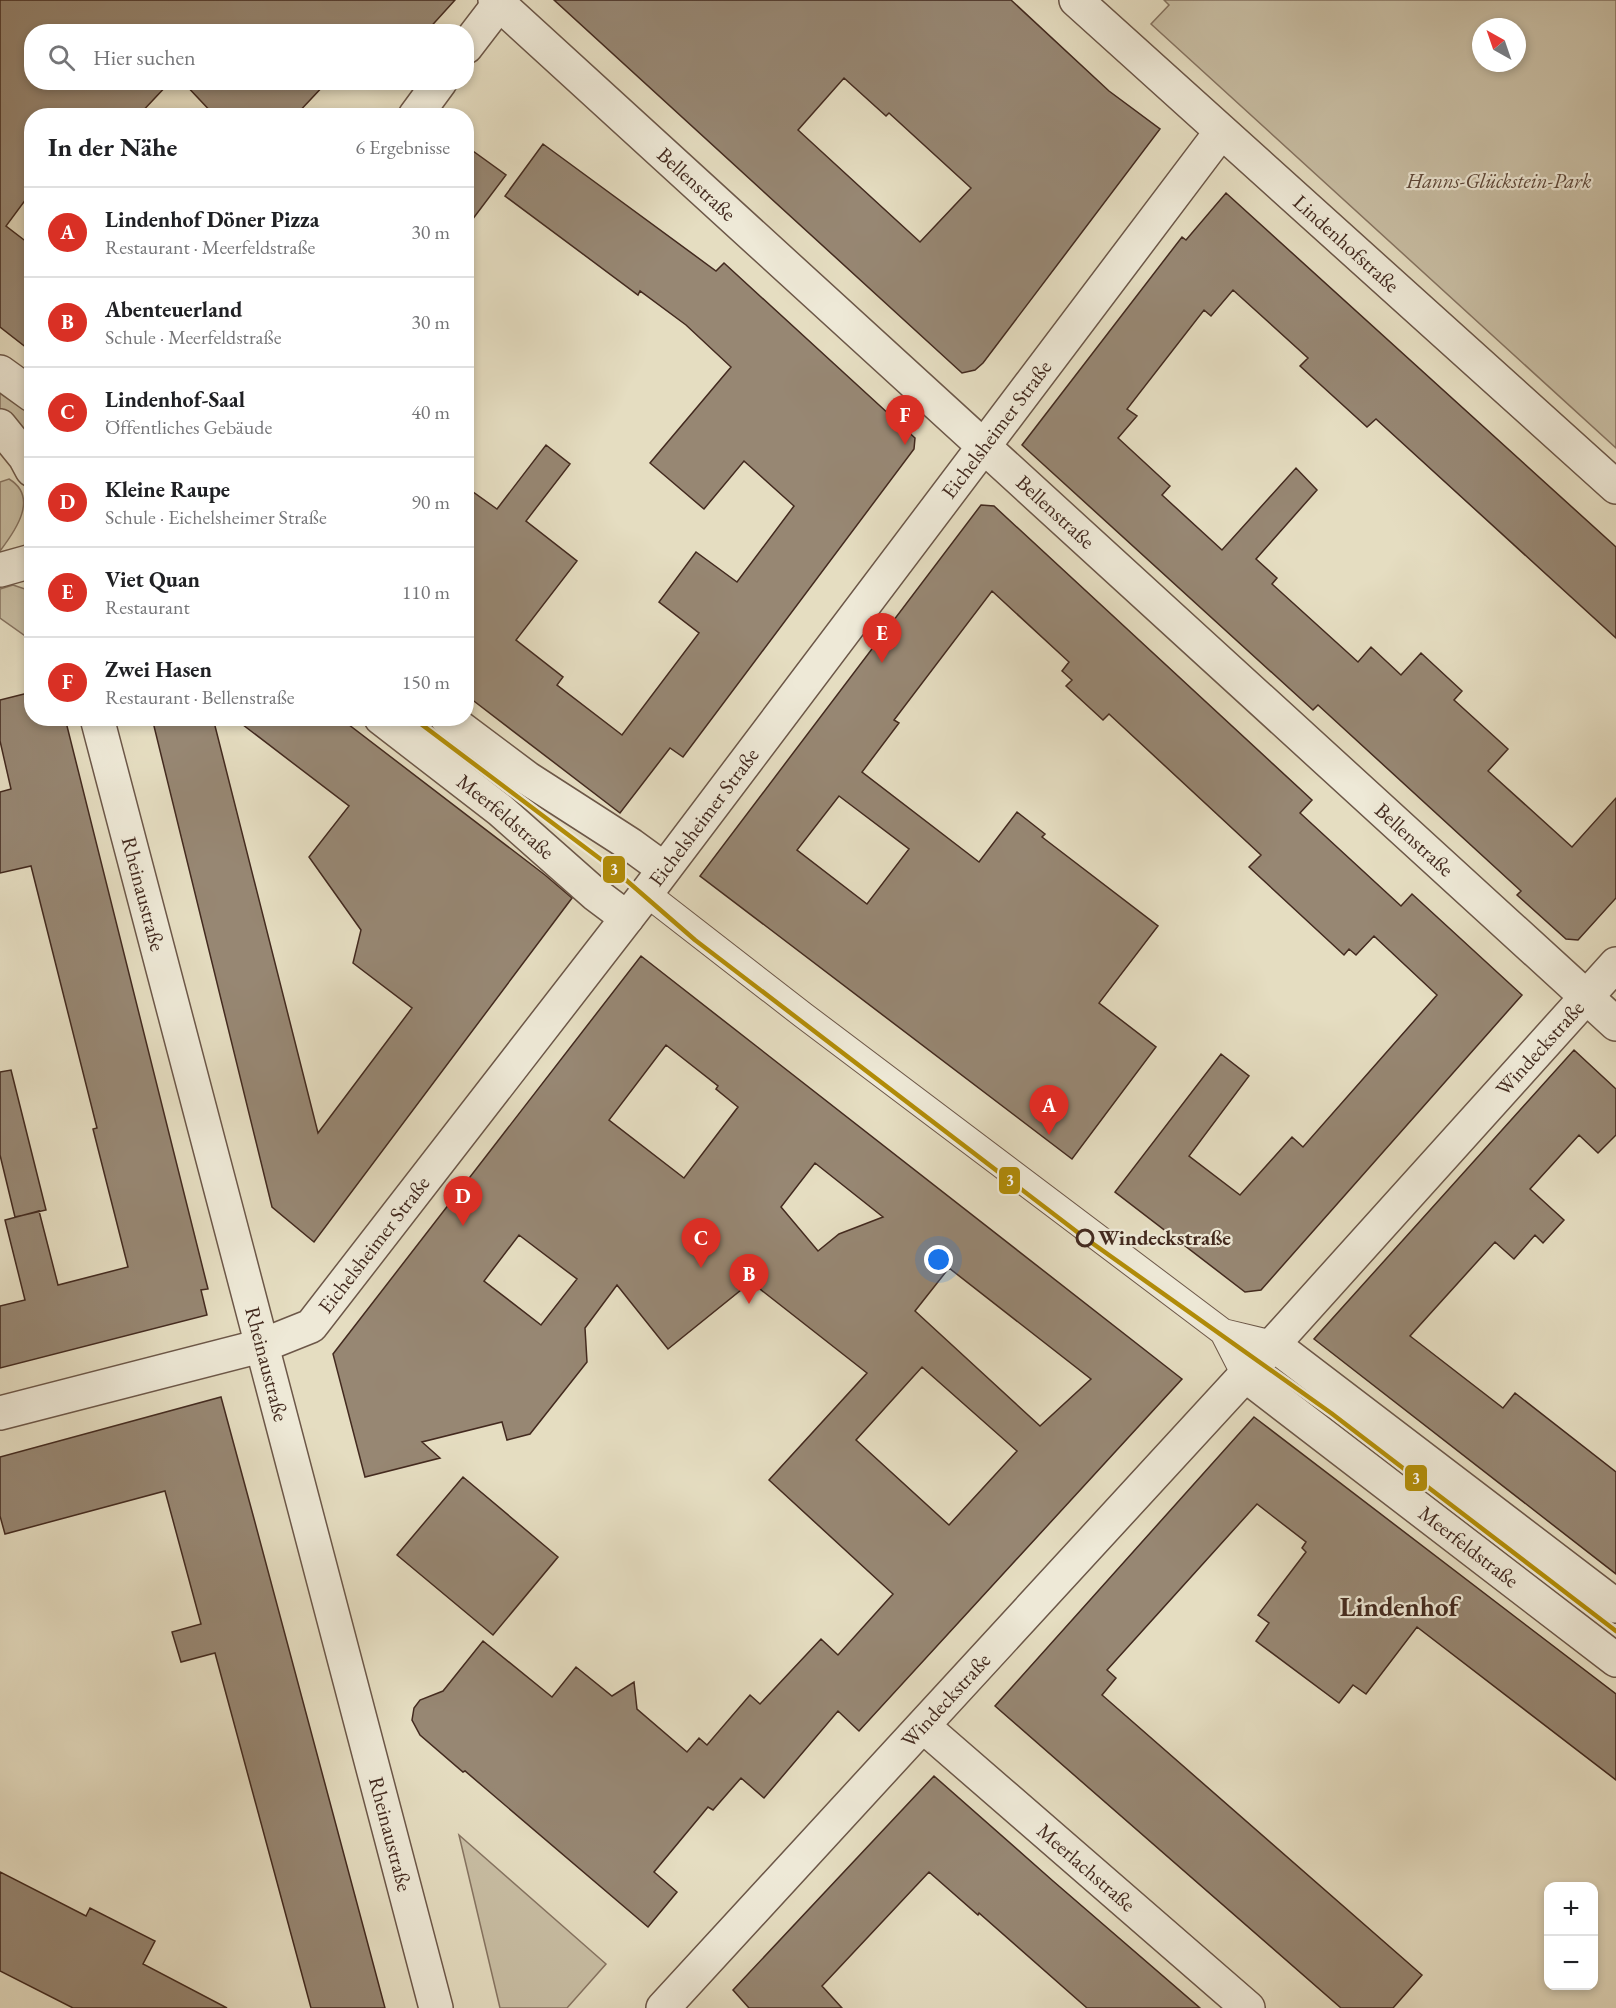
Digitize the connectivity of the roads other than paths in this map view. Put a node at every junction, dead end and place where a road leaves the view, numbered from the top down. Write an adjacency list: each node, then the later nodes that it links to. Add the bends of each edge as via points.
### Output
1 (1076, 0): 6 (street, Lindenhofstraße)
2 (499, 1): 3 (street); 10 (street, Bellenstraße)
3 (474, 36)
4 (434, 90): 5 (street)
5 (421, 108)
6 (1221, 132): 10 (street, Eichelsheimer Straße); 12 (street, Lindenhofstraße)
7 (0, 372): 8 (street)
8 (24, 389)
9 (0, 426): 11 (street)
10 (984, 446): 18 (street, Eichelsheimer Straße); 20 (street, Bellenstraße)
11 (24, 456)
12 (1616, 487)
13 (24, 563): 14 (street)
14 (0, 570)
15 (99, 726): 24 (street, Rheinaustraße)
16 (391, 726): 18 (street, Meerfeldstraße, via 500,810 595,894)
17 (458, 726): 18 (street, Meerfeldstraße, via 526,778 631,845)
18 (646, 893): 22 (street, Meerfeldstraße); 24 (street, Eichelsheimer Straße, via 311,1326)
19 (1616, 964): 20 (street, Windeckstraße)
20 (1586, 997): 21 (street, Bellenstraße); 23 (street, Windeckstraße)
21 (1616, 1024)
22 (1224, 1332): 23 (street, Meerfeldstraße); 25 (street, Meerfeldstraße)
23 (1273, 1344): 25 (street, Windeckstraße); 27 (street, Meerfeldstraße)
24 (261, 1346): 26 (street, Eichelsheimer Straße); 31 (street, Rheinaustraße)
25 (1245, 1375): 28 (street, Meerfeldstraße); 29 (street, Windeckstraße)
26 (0, 1413)
27 (1616, 1606)
28 (1616, 1660)
29 (923, 1726): 30 (street, Windeckstraße); 32 (street, Meerlachstraße)
30 (672, 2005)
31 (436, 2008)
32 (1248, 2008)

